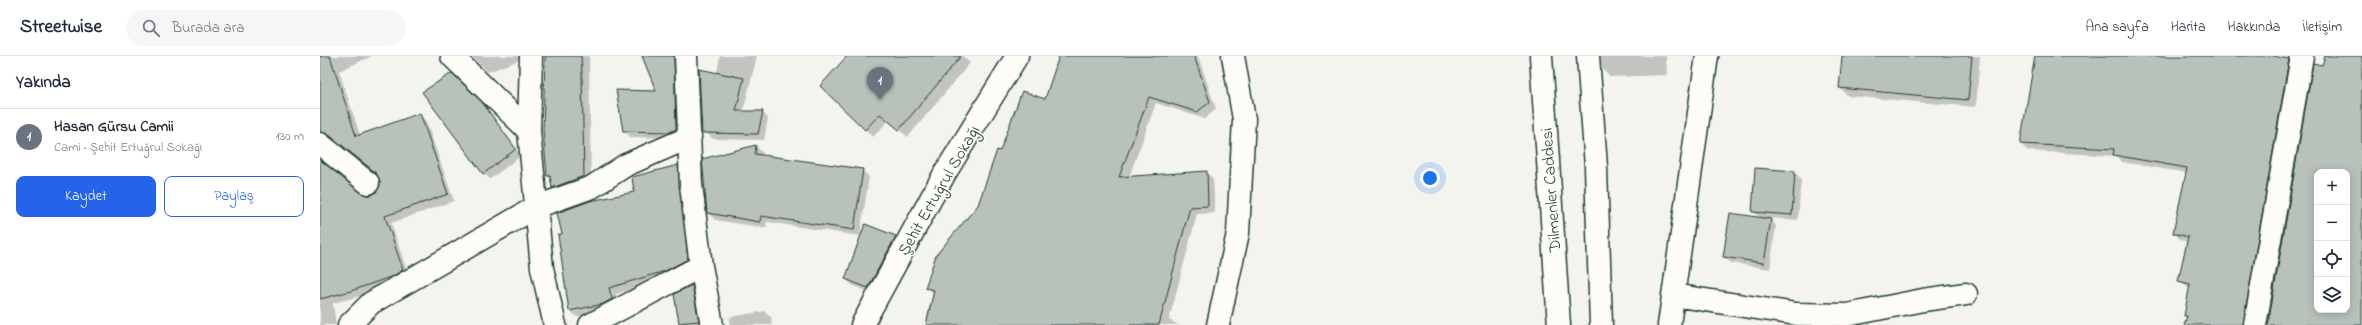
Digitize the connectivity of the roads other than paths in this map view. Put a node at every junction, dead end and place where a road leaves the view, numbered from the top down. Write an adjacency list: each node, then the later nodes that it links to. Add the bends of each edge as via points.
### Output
1 (452, 56): 10 (street)
2 (531, 56): 10 (street)
3 (686, 56): 11 (street)
4 (1017, 56): 22 (street, Şehit Ertuğrul Sokağı, via 945,173)
5 (1233, 56): 23 (street, via 1244,119 1239,218)
6 (1541, 56): 24 (street, Dilmenler Caddesi)
7 (1588, 56): 25 (street, via 1596,167)
8 (1708, 56): 17 (street)
9 (2302, 56): 27 (street)
10 (529, 131): 14 (street)
11 (690, 137): 14 (street, via 626,165 592,187); 15 (street, via 691,185)
12 (320, 144): 13 (street)
13 (368, 183)
14 (536, 207): 18 (street, via 371,303); 19 (street, via 542,268)
15 (701, 266): 20 (street); 21 (street)
16 (1966, 294): 17 (street, via 1847,315 1796,314)
17 (1674, 296): 26 (street)
18 (349, 325)
19 (555, 325)
20 (590, 325)
21 (712, 325)
22 (862, 325)
23 (1218, 325)
24 (1560, 325)
25 (1601, 325)
26 (1669, 325)
27 (2256, 325)

